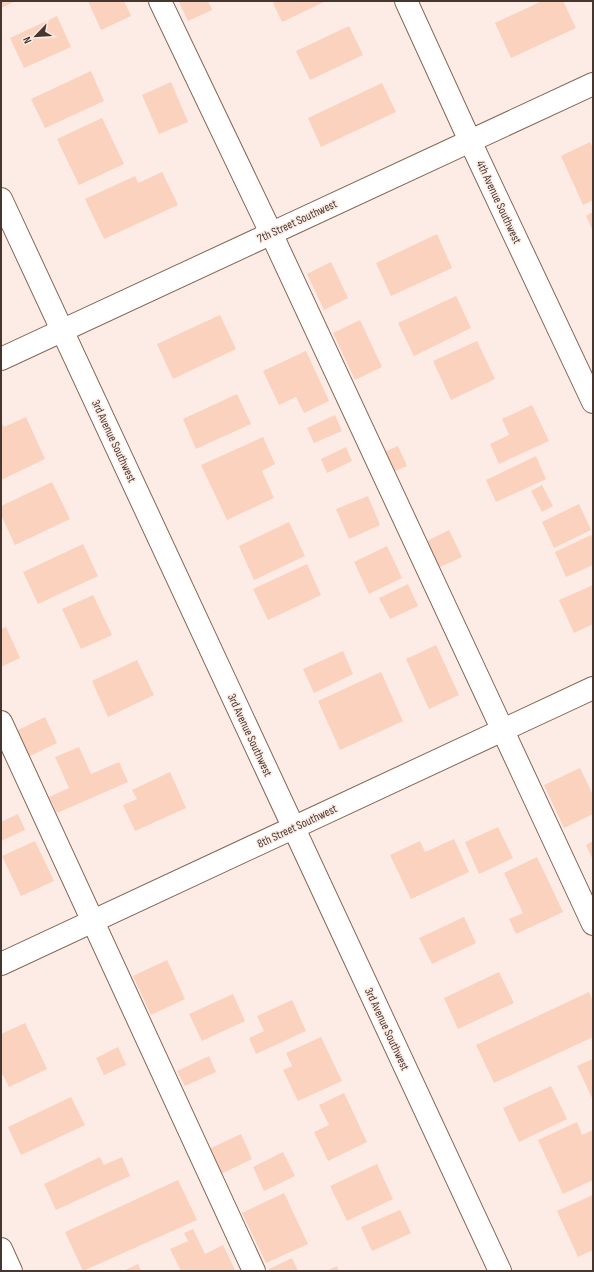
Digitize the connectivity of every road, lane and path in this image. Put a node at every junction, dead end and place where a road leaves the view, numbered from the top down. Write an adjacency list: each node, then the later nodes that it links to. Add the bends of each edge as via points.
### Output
1 (160, 1): 6 (street)
2 (406, 1): 4 (street, 4th Avenue Southwest)
3 (593, 84): 4 (street, 7th Street Southwest)
4 (470, 141): 6 (street, 7th Street Southwest); 9 (street, 4th Avenue Southwest)
5 (1, 199): 7 (street, 3rd Avenue Southwest)
6 (271, 233): 7 (street, 7th Street Southwest); 12 (street)
7 (62, 330): 8 (street, 7th Street Southwest); 13 (street, 3rd Avenue Southwest)
8 (1, 359)
9 (593, 402)
10 (593, 688): 12 (street, 8th Street Southwest)
11 (1, 722): 14 (street)
12 (503, 730): 13 (street, 8th Street Southwest); 15 (street)
13 (293, 828): 14 (street, 8th Street Southwest); 20 (street, 3rd Avenue Southwest)
14 (93, 921): 16 (street, 8th Street Southwest); 19 (street)
15 (593, 924)
16 (1, 964)
17 (1, 1249): 18 (street)
18 (11, 1271)
19 (254, 1271)
20 (500, 1271)

